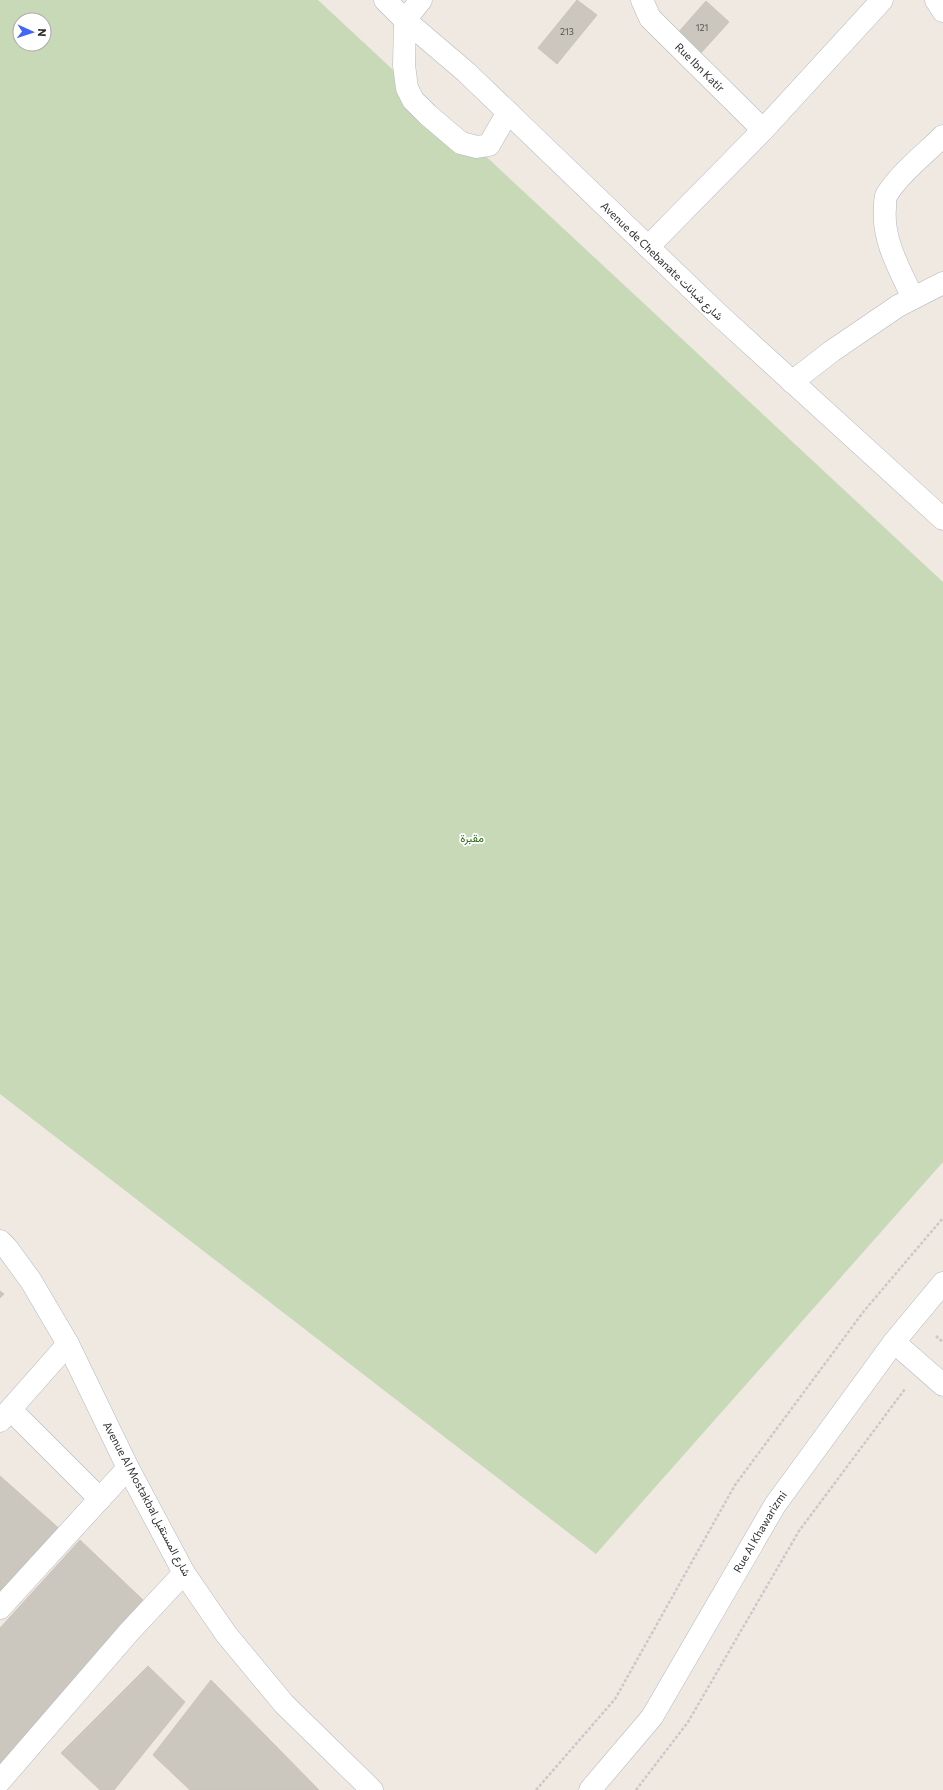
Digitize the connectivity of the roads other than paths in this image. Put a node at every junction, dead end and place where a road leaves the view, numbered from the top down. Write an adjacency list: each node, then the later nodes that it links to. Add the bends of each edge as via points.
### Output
1 (385, 0): 7 (street, Avenue de Chebanate شارع شبانات)
2 (421, 0): 7 (street)
3 (642, 0): 9 (street, Rue Ibn Katir, via 650,18)
4 (882, 0): 9 (street)
5 (936, 0): 6 (street)
6 (943, 11)
7 (405, 20): 8 (street, Avenue de Chebanate شارع شبانات); 8 (street, via 404,77 413,100 428,115 461,143 477,147 489,145)
8 (508, 112): 11 (street, Avenue de Chebanate شارع شبانات)
9 (763, 130): 11 (street)
10 (943, 136): 13 (street, via 901,178 886,197 884,218 888,237)
11 (648, 248): 14 (street, Avenue de Chebanate شارع شبانات)
12 (943, 283): 13 (street)
13 (912, 298): 14 (street, via 864,328)
14 (792, 382): 15 (street, Avenue de Chebanate شارع شبانات)
15 (943, 519)
16 (0, 1241): 19 (street, Avenue Al Mostakbal شارع المستقبل, via 30,1280)
17 (943, 1283): 18 (street, Rue Al Khawarizmi)
18 (894, 1342): 20 (street); 28 (street, Rue Al Khawarizmi, via 775,1504 652,1717)
19 (68, 1344): 21 (street); 22 (street, Avenue Al Mostakbal شارع المستقبل)
20 (943, 1385)
21 (6, 1416): 23 (street)
22 (128, 1468): 23 (street); 24 (street, Avenue Al Mostakbal شارع المستقبل)
23 (100, 1499): 25 (street)
24 (184, 1573): 26 (street, via 129,1632); 27 (street, Avenue Al Mostakbal شارع المستقبل, via 226,1634 284,1704)
25 (0, 1608)
26 (4, 1782)
27 (372, 1790)
28 (590, 1790)

